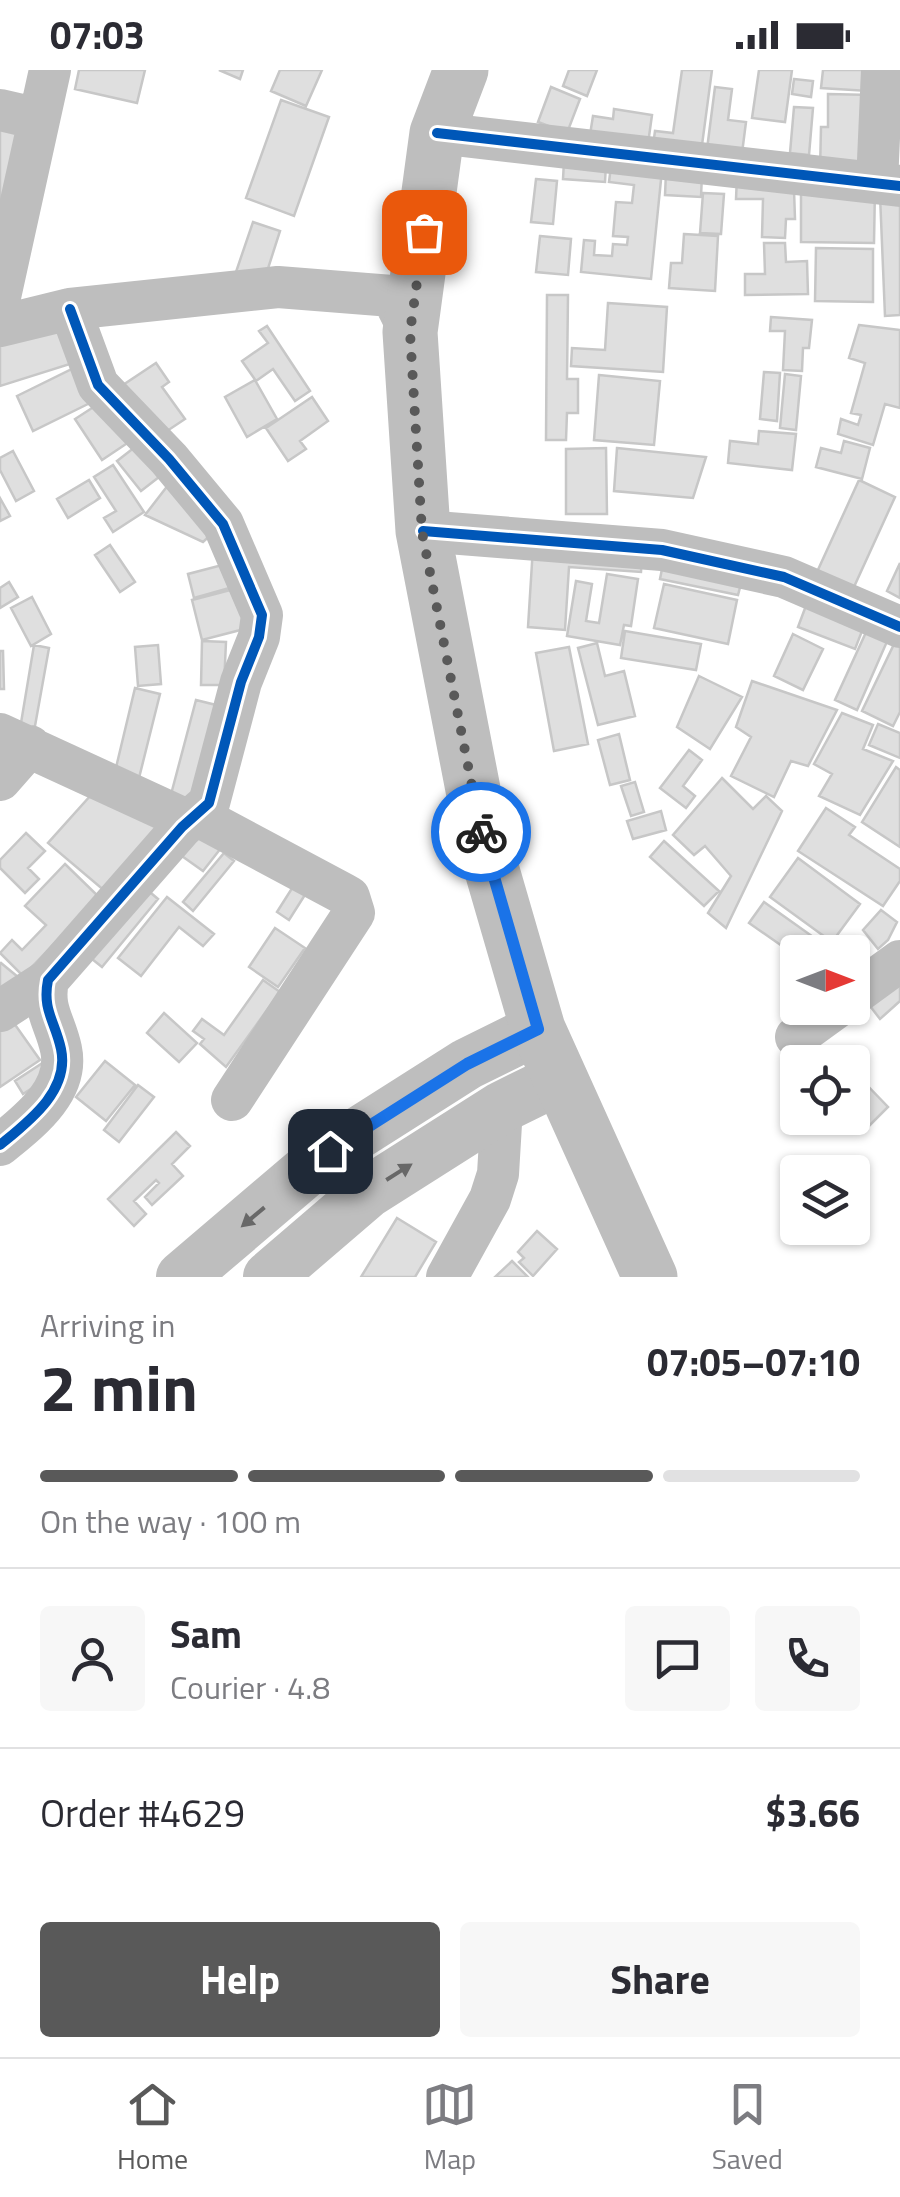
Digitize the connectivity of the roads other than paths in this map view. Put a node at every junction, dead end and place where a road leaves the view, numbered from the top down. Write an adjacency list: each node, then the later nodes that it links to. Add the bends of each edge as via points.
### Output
1 (50, 70): 4 (street)
2 (461, 70): 5 (highway)
3 (882, 70): 6 (street)
4 (20, 115): 7 (street)
5 (437, 133): 6 (street); 10 (highway)
6 (888, 184)
7 (0, 297)
8 (70, 310): 9 (street); 10 (street, via 278,287 392,296); 15 (street, via 98,386 223,524 262,615 209,804)
9 (0, 326)
10 (410, 332): 11 (highway)
11 (422, 532): 12 (street, via 662,550 784,577); 21 (highway, via 482,836)
12 (900, 627)
13 (15, 740): 14 (street); 15 (street)
14 (0, 780)
15 (192, 818): 17 (street); 24 (street, via 342,893 354,913)
16 (900, 961): 18 (street)
17 (48, 980): 19 (street); 26 (street, via 44,1000 62,1052 58,1082 37,1115)
18 (870, 983)
19 (0, 1011)
20 (812, 1025): 22 (street)
21 (538, 1029): 23 (highway); 27 (main road, one-way to 27, via 467,1064 330,1151)
22 (796, 1036)
23 (559, 1080): 25 (main road); 30 (highway)
24 (232, 1100)
25 (502, 1107): 28 (main road, one-way to 25, via 368,1192); 29 (street, via 498,1174)
26 (0, 1144)
27 (182, 1277)
28 (268, 1277)
29 (447, 1277)
30 (650, 1277)

